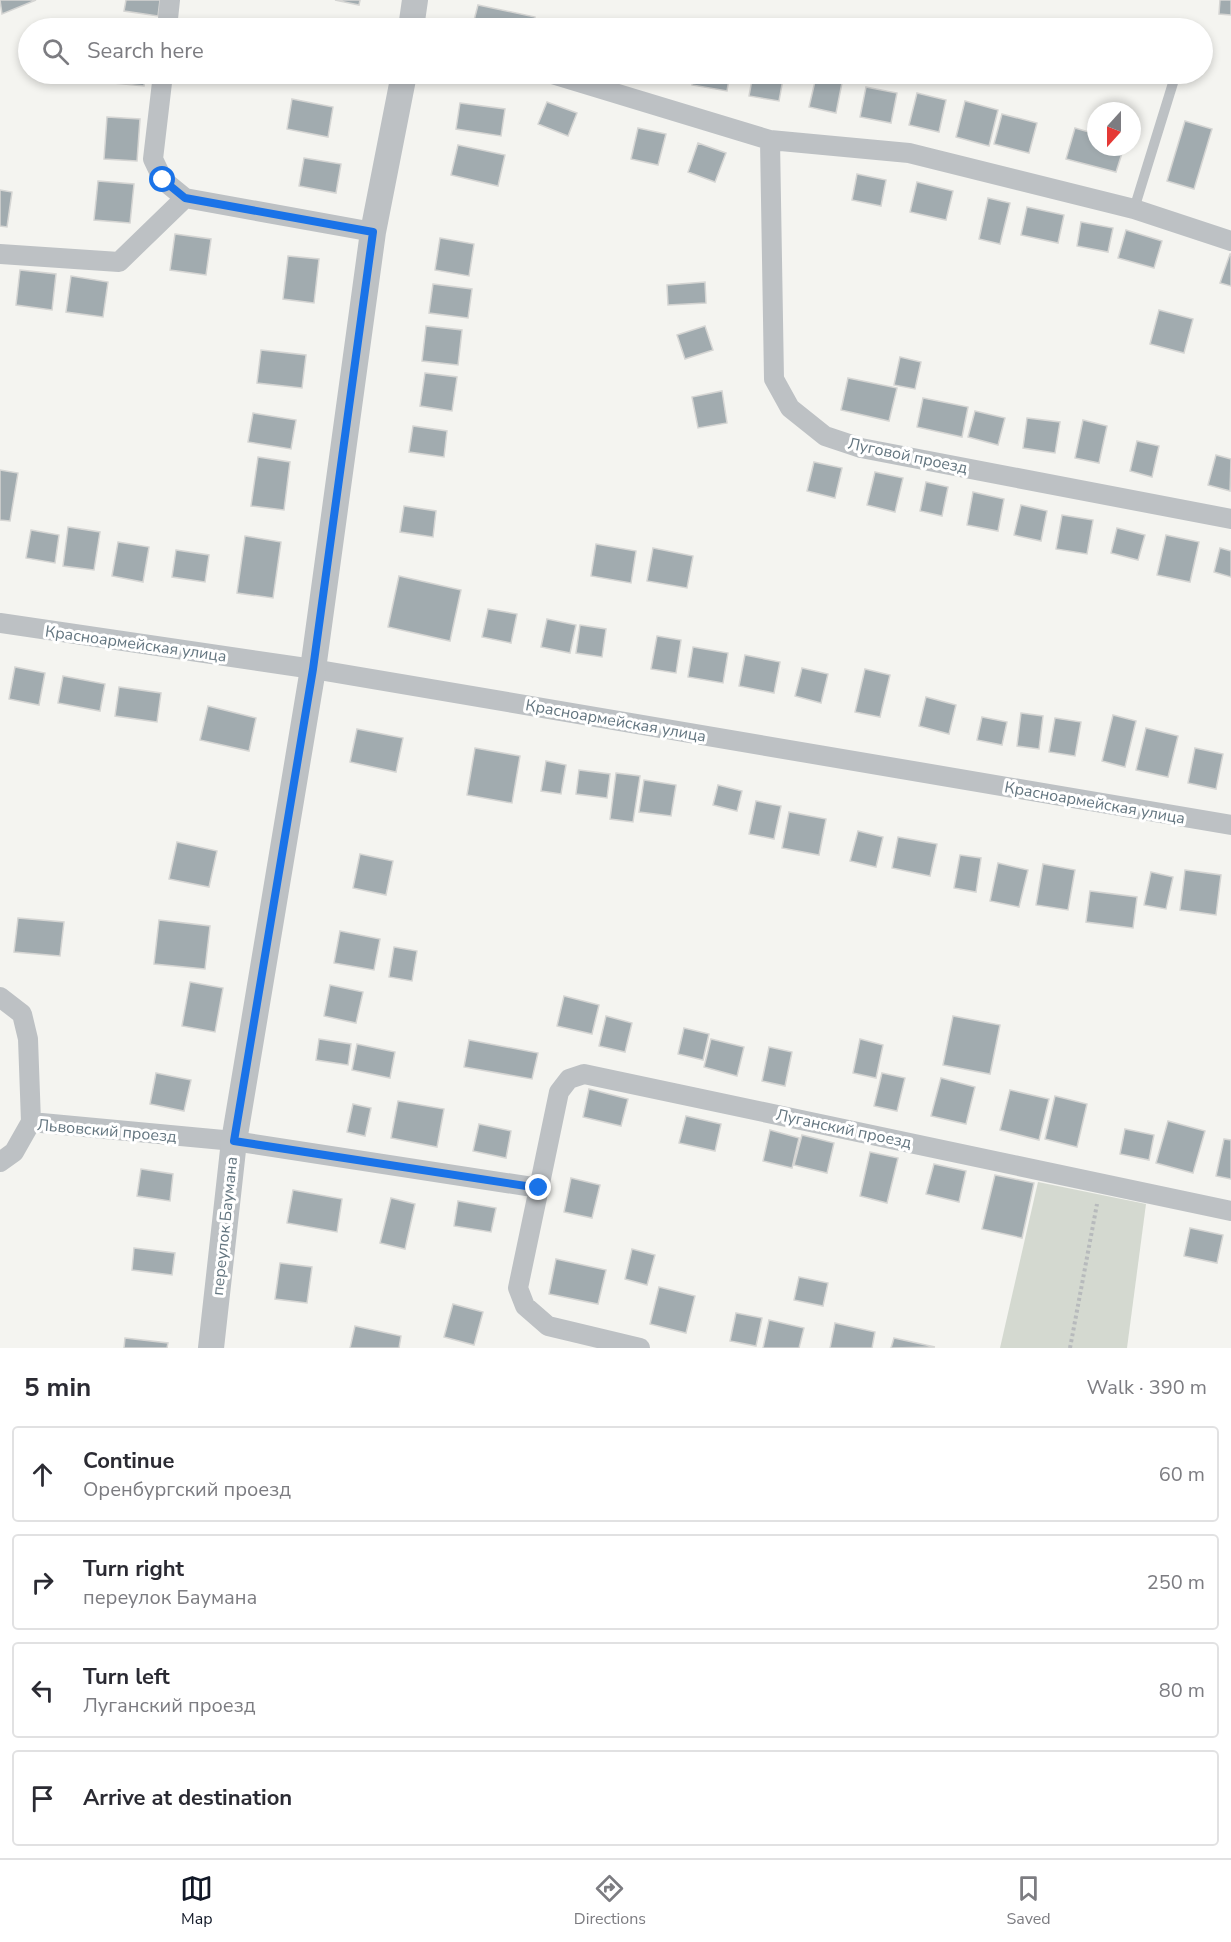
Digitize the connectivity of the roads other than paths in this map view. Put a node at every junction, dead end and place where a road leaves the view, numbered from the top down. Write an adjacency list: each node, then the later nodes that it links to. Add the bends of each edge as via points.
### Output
1 (170, 0): 3 (street)
2 (416, 0): 4 (street)
3 (168, 18)
4 (413, 18)
5 (162, 84): 10 (street, via 153,159 163,180)
6 (402, 84): 12 (street, переулок Баумана)
7 (585, 84): 9 (street)
8 (1173, 84): 11 (lane)
9 (770, 140): 11 (street, via 909,153); 15 (street, Луговой проезд, via 774,378 790,408 825,436 861,448)
10 (185, 198): 12 (street); 14 (street, via 118,262)
11 (1134, 209): 13 (street)
12 (373, 232): 17 (street, переулок Баумана)
13 (1231, 241)
14 (0, 254)
15 (1231, 519)
16 (0, 623): 17 (street, Красноармейская улица)
17 (313, 669): 18 (street, Красноармейская улица); 21 (street, переулок Баумана)
18 (1231, 825)
19 (0, 997): 20 (street, via 22,1014 28,1039)
20 (31, 1122): 21 (street, Львовский проезд); 22 (street, Львовский проезд, via 14,1152)
21 (234, 1141): 23 (street); 25 (street, переулок Баумана)
22 (0, 1162)
23 (539, 1188): 24 (street, Луганский проезд, via 559,1092 569,1079 584,1074); 26 (street, Луганский проезд, via 518,1288 525,1306 548,1326)
24 (1231, 1211)
25 (211, 1348)
26 (640, 1348)

